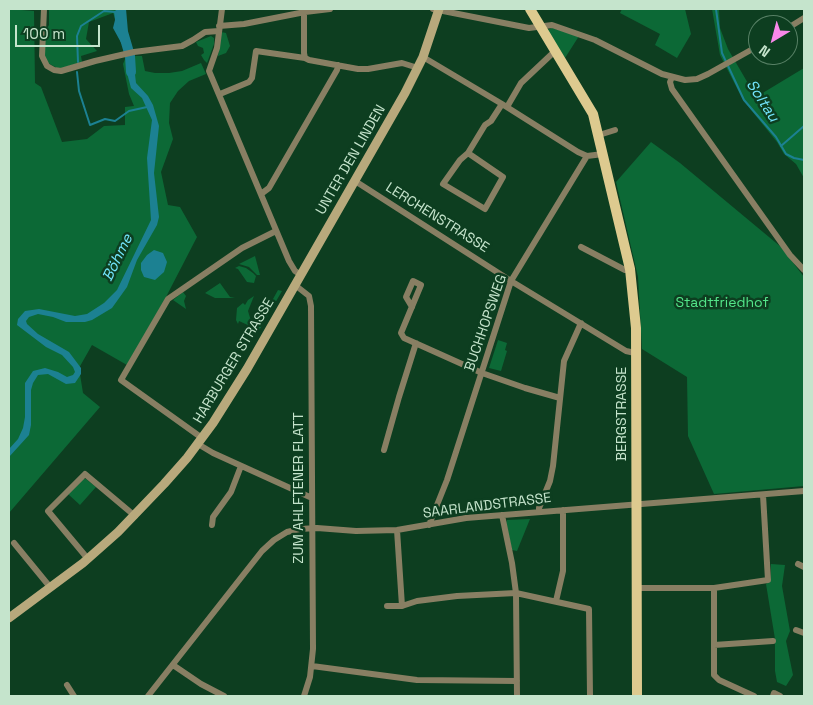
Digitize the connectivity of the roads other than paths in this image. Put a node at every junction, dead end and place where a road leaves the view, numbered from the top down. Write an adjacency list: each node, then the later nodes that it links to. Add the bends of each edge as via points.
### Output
1 (44, 9): 7 (street, via 42,56 47,66 54,70 134,52 182,46)
2 (222, 9): 7 (street)
3 (330, 9): 6 (street)
4 (437, 9): 8 (street, via 529,28); 12 (main road, UNTER DEN LINDEN)
5 (530, 9): 8 (main road, BERGSTRASSE)
6 (305, 10): 7 (street, via 244,24); 11 (street)
7 (219, 26): 16 (street, via 210,71)
8 (540, 26): 9 (main road, BERGSTRASSE); 15 (street, via 552,25 595,40)
9 (555, 50): 17 (street); 19 (main road, BERGSTRASSE, via 593,114)
10 (748, 52): 15 (street, via 698,79)
11 (305, 58): 13 (street); 16 (street, via 256,51 249,82)
12 (423, 58): 14 (main road, UNTER DEN LINDEN); 17 (street)
13 (338, 65): 14 (street, via 368,69 402,63); 24 (street, via 269,188)
14 (418, 68): 23 (main road, UNTER DEN LINDEN)
15 (672, 77): 28 (street, via 672,89)
16 (220, 94): 24 (street)
17 (504, 105): 20 (street, via 485,125); 22 (street)
18 (615, 130): 19 (street)
19 (599, 136): 21 (main road, BERGSTRASSE)
20 (468, 153): 20 (street, via 443,184 485,208 503,177)
21 (603, 154): 22 (street); 27 (main road, BERGSTRASSE)
22 (587, 156): 30 (street, BUCHHOPSWEG)
23 (355, 181): 29 (main road, UNTER DEN LINDEN); 30 (street, LERCHENSTRASSE)
24 (261, 194): 25 (street)
25 (276, 231): 29 (street, via 292,267); 38 (street, via 242,248 168,299 121,380)
26 (581, 247): 27 (street, via 625,270)
27 (630, 269): 35 (main road, BERGSTRASSE)
28 (804, 270)
29 (301, 275): 31 (main road, HARBURGER STRASSE)
30 (511, 281): 33 (street, LERCHENSTRASSE); 36 (street, BUCHHOPSWEG)
31 (295, 285): 38 (main road, HARBURGER STRASSE); 43 (street, ZUM AHLFTENER FLATT, via 309,296 311,306)
32 (412, 307): 34 (street, via 401,333)
33 (582, 323): 35 (street, LERCHENSTRASSE, via 626,351); 37 (street, via 564,361)
34 (416, 343): 36 (street); 39 (street)
35 (635, 352): 44 (main road, BERGSTRASSE)
36 (482, 373): 37 (street); 50 (street, BUCHHOPSWEG)
37 (560, 398): 46 (street, via 553,466)
38 (200, 441): 40 (street); 48 (main road, HARBURGER STRASSE)
39 (384, 450)
40 (241, 466): 43 (street); 49 (street, via 231,492 213,517)
41 (804, 491): 42 (street, SAARLANDSTRASSE)
42 (763, 495): 44 (street, SAARLANDSTRASSE); 57 (street, via 768,580)
43 (312, 498): 51 (street, ZUM AHLFTENER FLATT)
44 (636, 506): 45 (street, SAARLANDSTRASSE); 56 (main road, BERGSTRASSE)
45 (563, 510): 46 (street, SAARLANDSTRASSE); 59 (street, via 563,571)
46 (539, 512): 47 (street, SAARLANDSTRASSE)
47 (502, 515): 50 (street, SAARLANDSTRASSE); 58 (street)
48 (135, 516): 54 (main road, HARBURGER STRASSE); 54 (street, via 85,474 48,511)
49 (212, 525)
50 (429, 525): 52 (street, SAARLANDSTRASSE)
51 (311, 528): 52 (street, SAARLANDSTRASSE); 67 (street, SAARLANDSTRASSE, via 287,532 262,551); 68 (street, ZUM AHLFTENER FLATT)
52 (397, 530): 61 (street)
53 (14, 543): 55 (street)
54 (88, 559): 55 (main road, HARBURGER STRASSE)
55 (50, 587): 62 (main road, HARBURGER STRASSE)
56 (636, 588): 57 (street); 77 (main road, BERGSTRASSE)
57 (714, 588): 66 (street)
58 (516, 593): 59 (street); 61 (street, via 417,600); 69 (street)
59 (556, 601): 76 (street, via 589,608)
60 (387, 606): 61 (street)
61 (402, 606)
62 (9, 618)
63 (796, 630): 64 (street)
64 (804, 633)
65 (773, 641): 66 (street)
66 (714, 645): 78 (street, via 714,676)
67 (173, 665): 72 (street, SAARLANDSTRASSE); 73 (street)
68 (312, 666): 69 (street, via 416,680); 74 (street, ZUM AHLFTENER FLATT)
69 (518, 681): 75 (street)
70 (67, 685): 71 (street)
71 (74, 696)
72 (148, 696)
73 (224, 696)
74 (304, 696)
75 (517, 696)
76 (590, 696)
77 (637, 696)
78 (753, 696)
79 (773, 696): 80 (street, via 774,693)
80 (780, 696)

